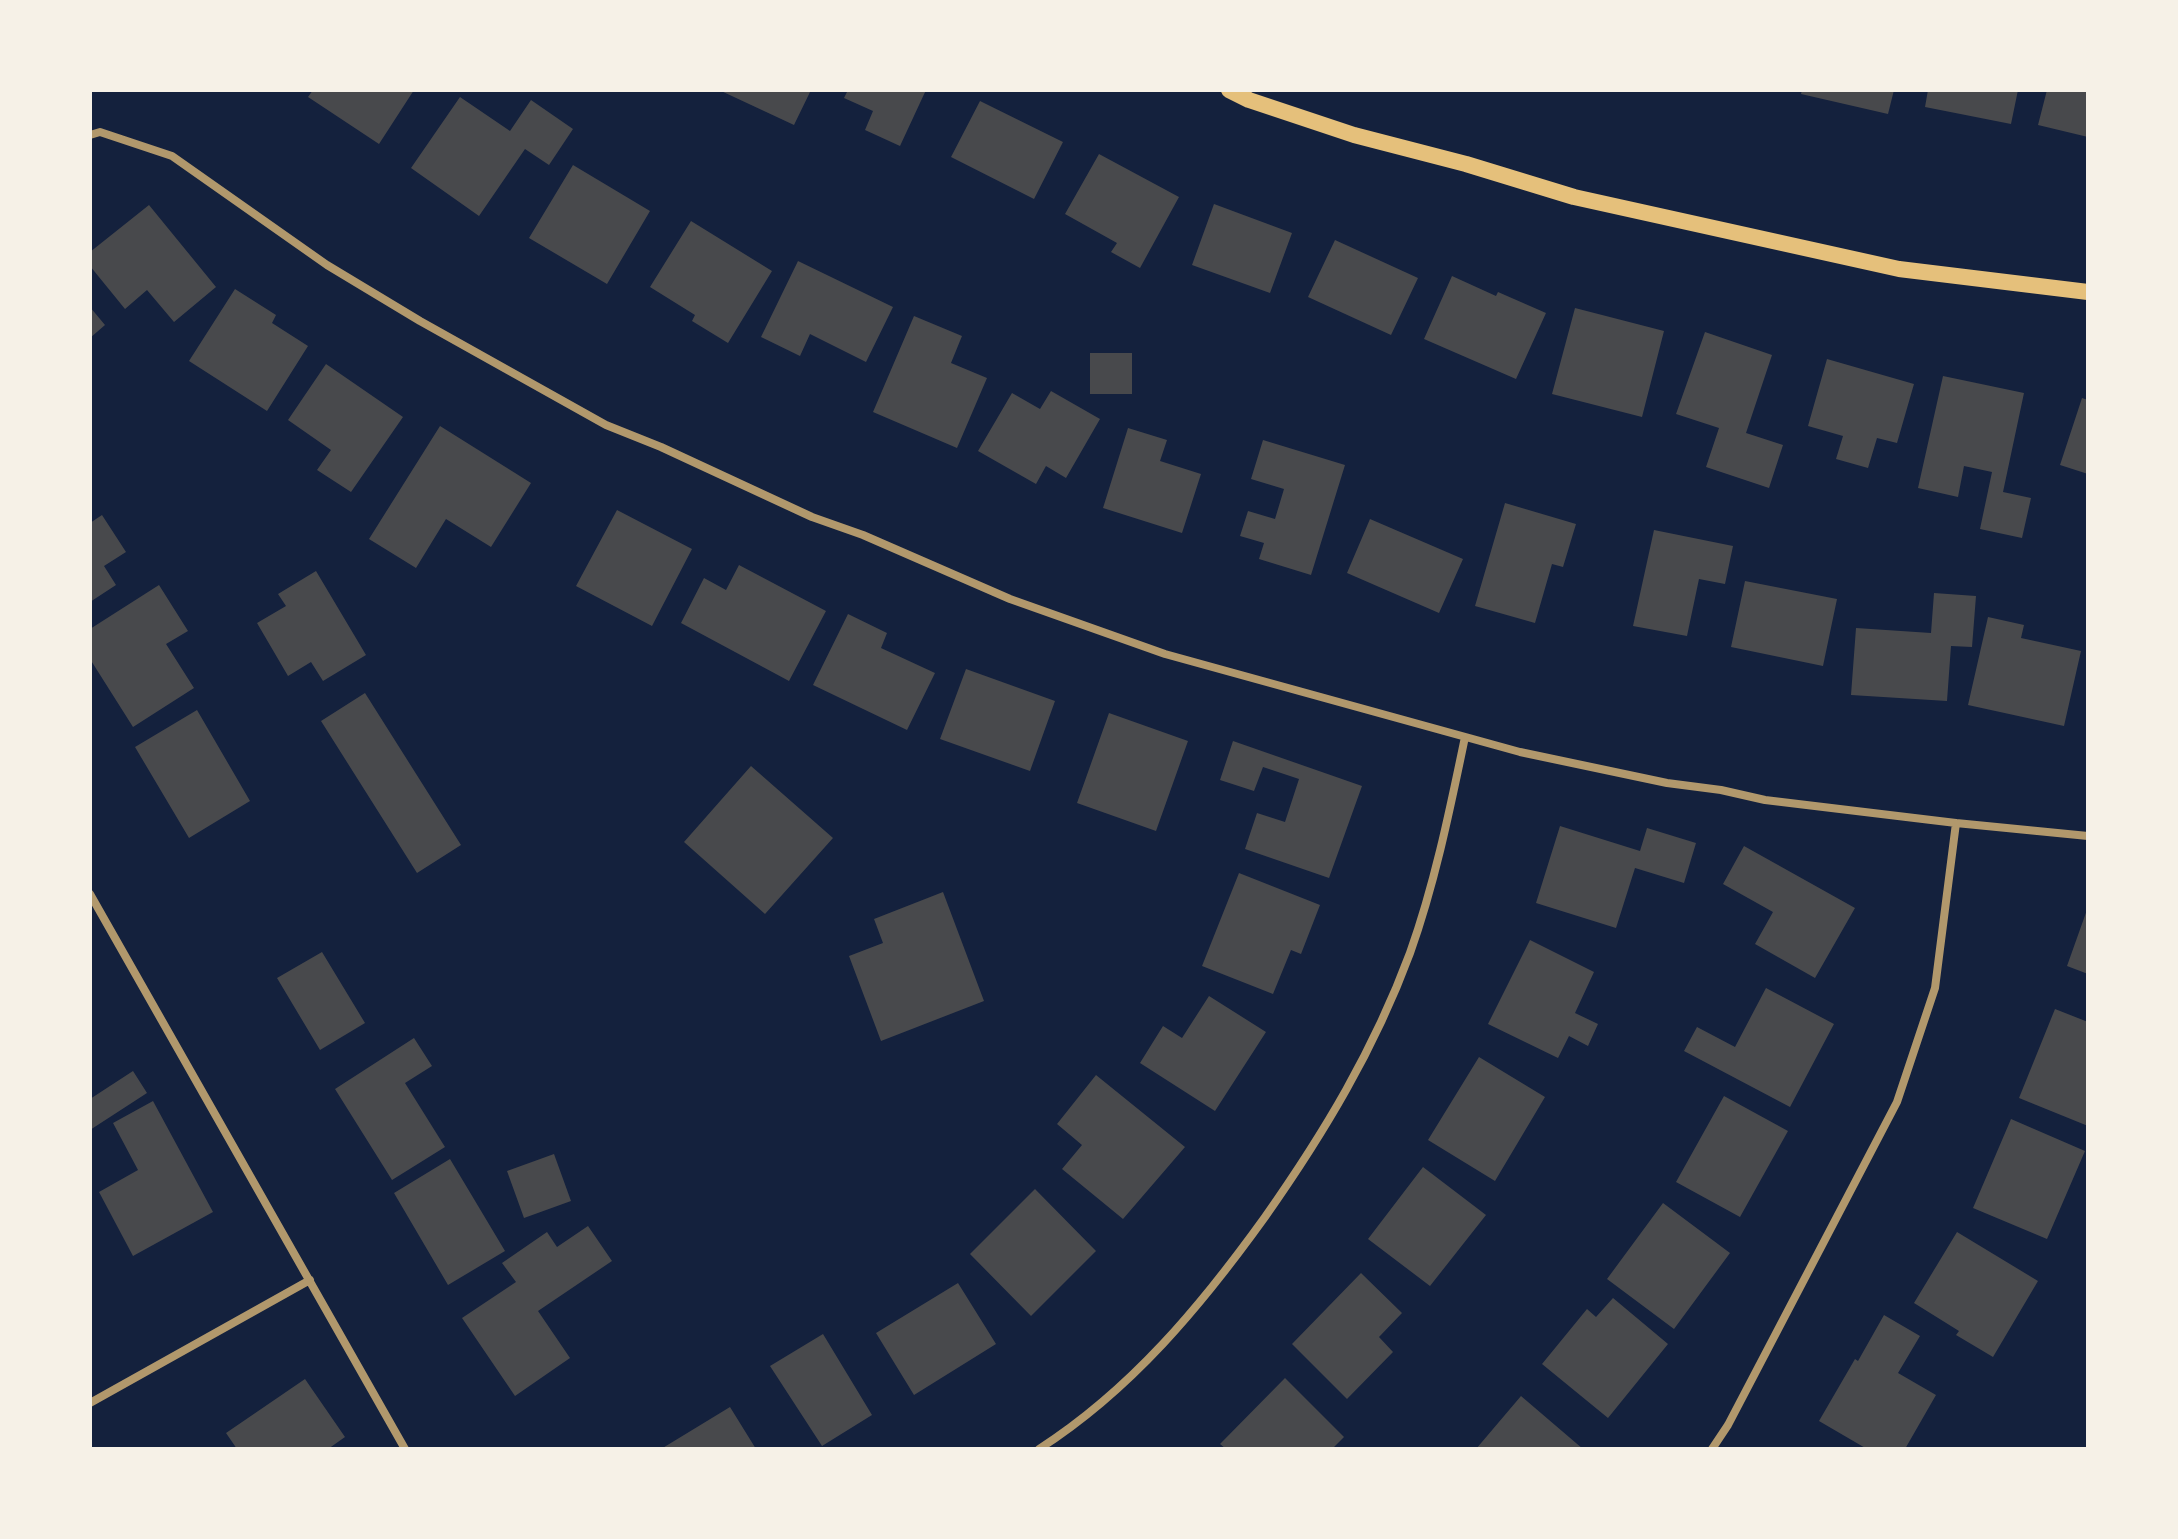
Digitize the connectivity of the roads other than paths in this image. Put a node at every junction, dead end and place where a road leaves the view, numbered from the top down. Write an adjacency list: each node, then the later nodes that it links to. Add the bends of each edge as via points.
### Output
1 (1229, 90): 3 (main road, via 1354,135 1574,197 1899,269)
2 (90, 135): 4 (street, via 100,132 172,156 327,265 557,400 812,517 1010,599 1165,654)
3 (2088, 292)
4 (1465, 737): 5 (street, via 1667,783); 11 (street, via 1425,909 1409,955 1367,1054 1313,1148 1221,1279 1152,1356 1075,1426)
5 (1956, 823): 6 (street); 12 (street, via 1935,988 1897,1102)
6 (2088, 836)
7 (90, 894): 8 (street)
8 (310, 1280): 9 (street); 10 (street)
9 (90, 1403)
10 (405, 1449)
11 (1039, 1449)
12 (1712, 1449)

